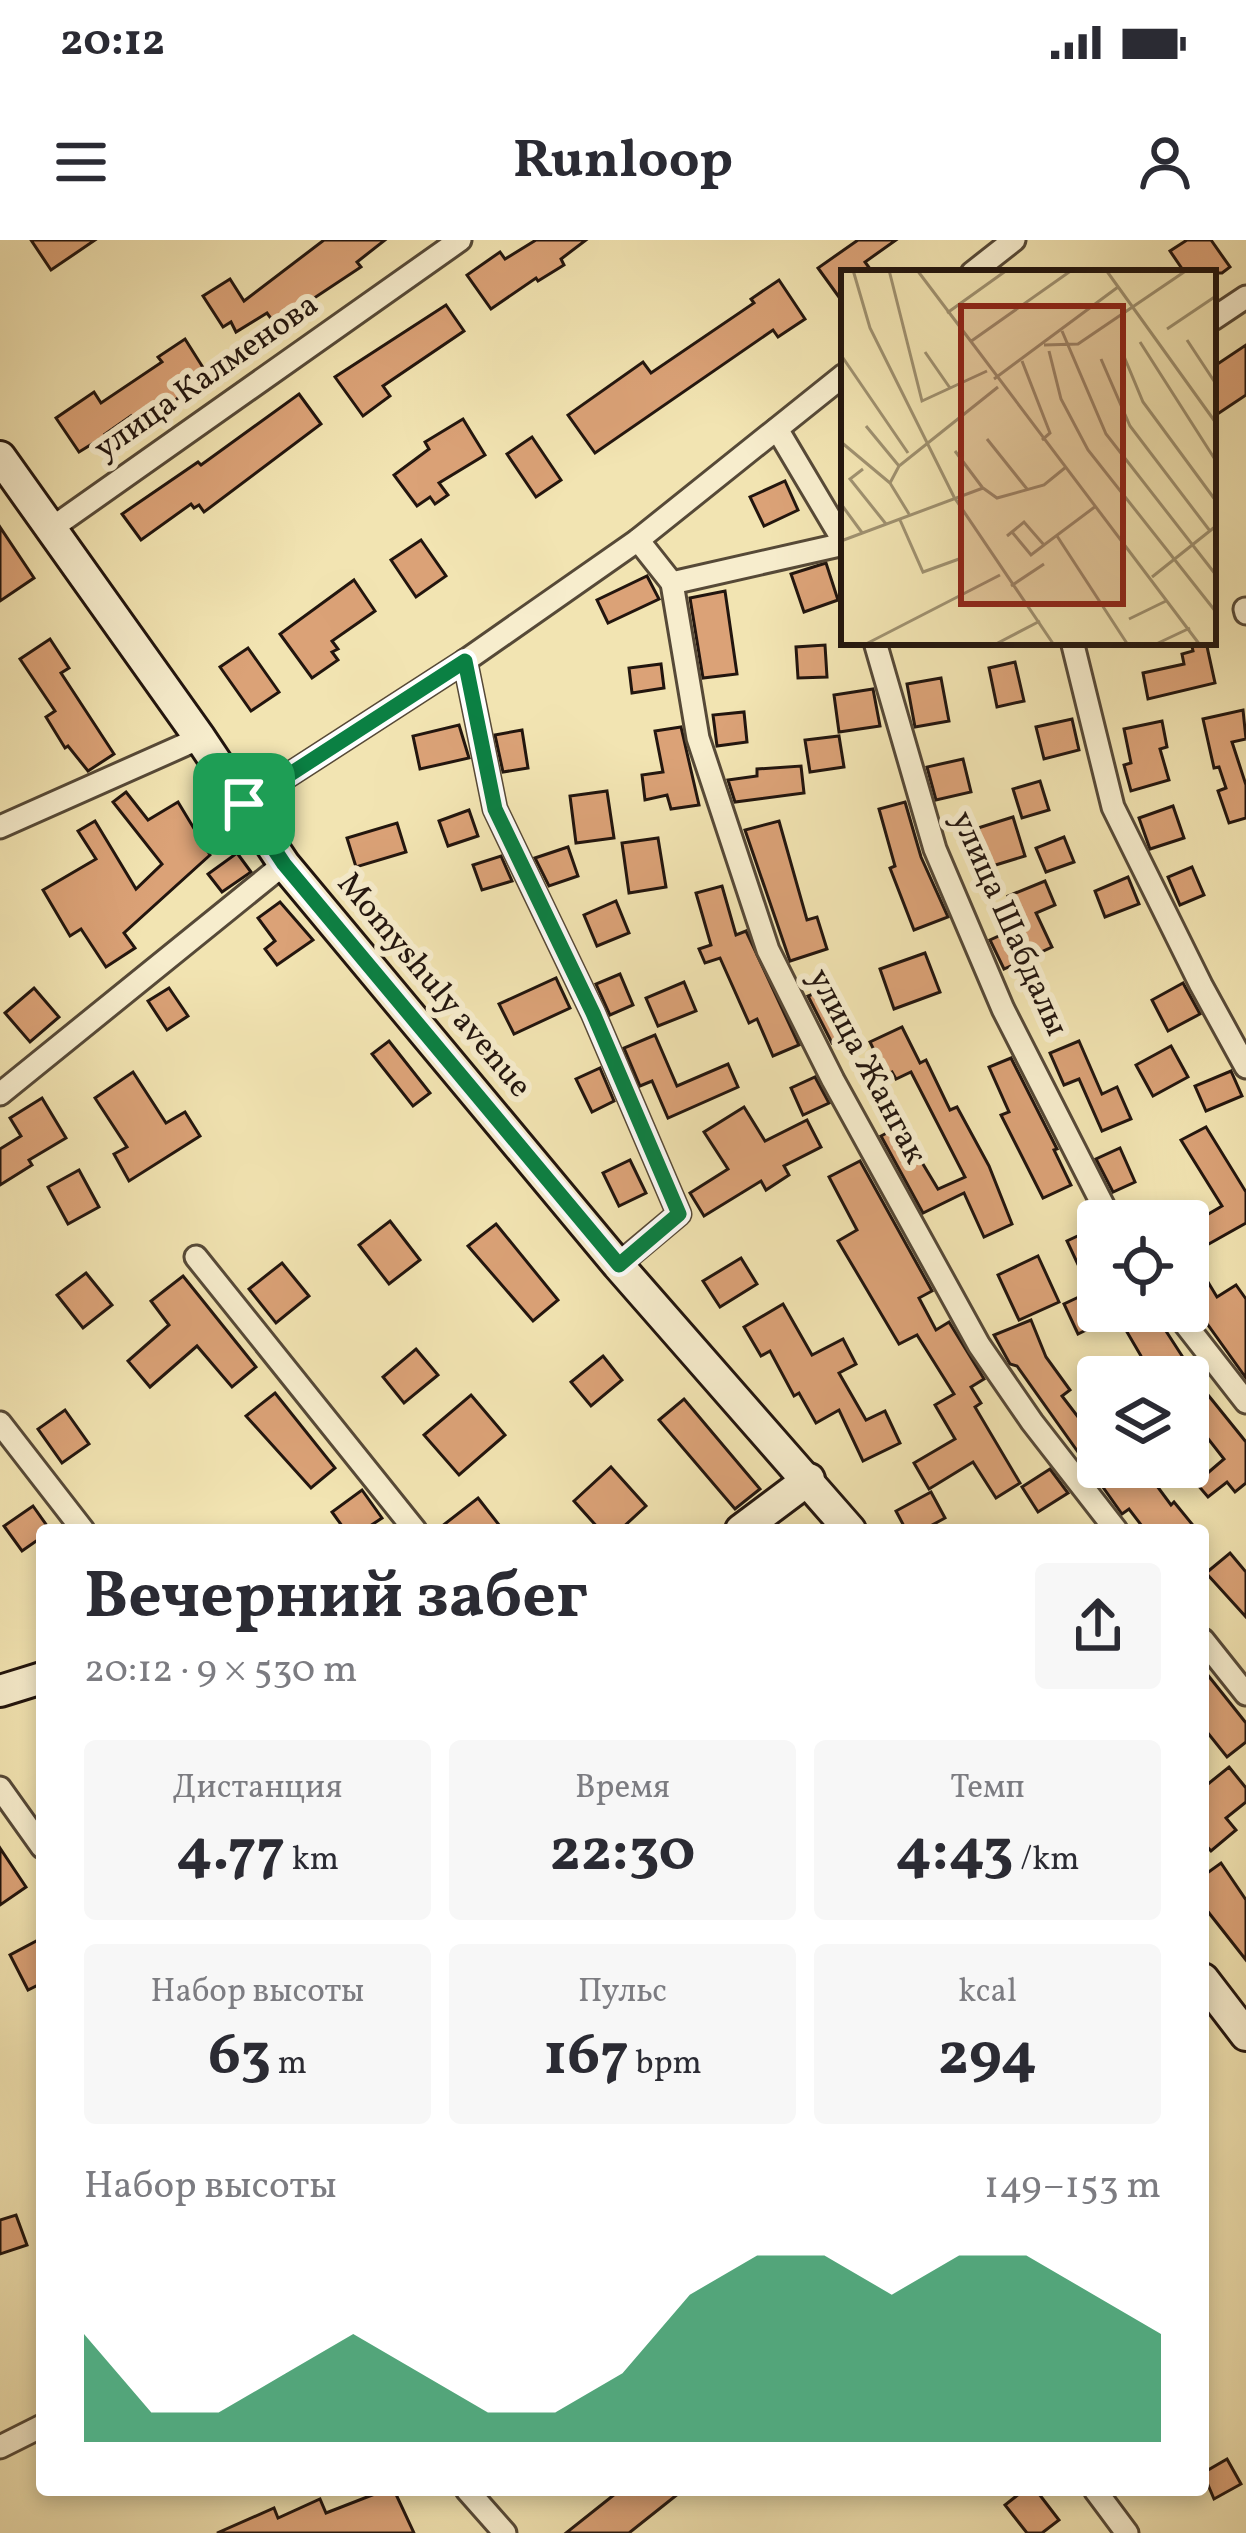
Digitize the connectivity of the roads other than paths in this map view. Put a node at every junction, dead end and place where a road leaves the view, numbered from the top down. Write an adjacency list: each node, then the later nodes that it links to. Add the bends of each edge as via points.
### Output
1 (460, 240): 9 (street, улица Калменова)
2 (1013, 240): 3 (street)
3 (976, 270)
4 (1246, 297): 5 (street)
5 (1216, 317)
6 (841, 377): 7 (street)
7 (777, 428): 10 (street); 11 (street)
8 (0, 457): 9 (main road, Momyshuly avenue)
9 (52, 528): 17 (main road, Momyshuly avenue)
10 (841, 538)
11 (638, 539): 13 (street); 16 (street)
12 (841, 544): 13 (street)
13 (673, 584): 34 (street, улица Жангак, via 698,738 768,950 979,1345)
14 (875, 645): 23 (street, улица Шабдалы, via 944,870 1003,1009)
15 (1073, 645): 21 (street, via 1112,807)
16 (465, 661): 18 (street); 25 (street, via 495,809 679,1214)
17 (200, 738): 18 (main road, Momyshuly avenue); 19 (street)
18 (244, 804): 20 (main road, Momyshuly avenue)
19 (0, 827)
20 (284, 864): 22 (street); 25 (main road, Momyshuly avenue)
21 (1246, 1067)
22 (0, 1094)
23 (1100, 1200)
24 (196, 1257): 31 (street)
25 (619, 1265): 29 (main road, Momyshuly avenue)
26 (1191, 1332): 27 (street)
27 (1246, 1402)
28 (0, 1423): 30 (street)
29 (808, 1479): 32 (main road); 33 (main road, Momyshuly avenue)
30 (78, 1524)
31 (410, 1524)
32 (749, 1524)
33 (845, 1524)
34 (1111, 1524)
35 (1209, 1648): 38 (street)
36 (36, 1680): 37 (main road)
37 (0, 1691)
38 (1246, 1694)
39 (0, 1788): 40 (street)
40 (36, 1839)
41 (1209, 1987): 42 (main road)
42 (1246, 2035)
43 (36, 2429): 44 (street)
44 (0, 2447)
45 (472, 2496): 47 (street)
46 (1099, 2496): 48 (street)
47 (505, 2533)
48 (1127, 2533)

